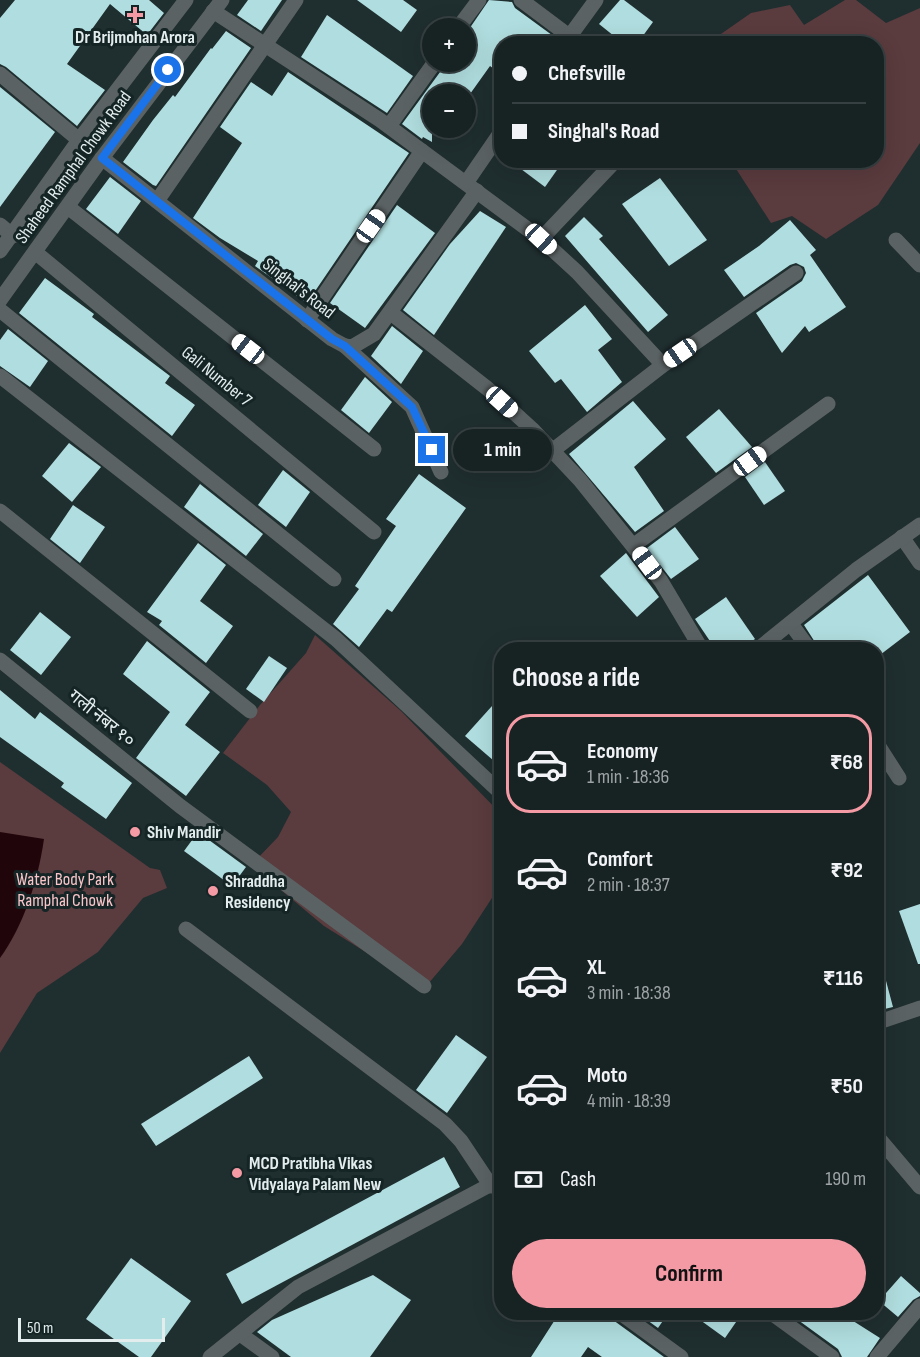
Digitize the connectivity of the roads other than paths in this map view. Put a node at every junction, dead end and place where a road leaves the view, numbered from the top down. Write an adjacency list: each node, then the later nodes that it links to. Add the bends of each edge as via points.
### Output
1 (186, 0): 14 (street, Shaheed Ramphal Chowk Road)
2 (296, 0): 10 (street)
3 (478, 0): 7 (street)
4 (521, 0): 8 (street)
5 (596, 0): 9 (street)
6 (218, 5): 10 (street); 17 (street, Shaheed Ramphal Chowk Road)
7 (465, 18)
8 (562, 36)
9 (570, 36)
10 (265, 45): 13 (street); 20 (street)
11 (428, 72): 13 (street)
12 (0, 74): 14 (street)
13 (389, 126): 16 (street)
14 (79, 140): 23 (street, Shaheed Ramphal Chowk Road)
15 (494, 145): 19 (street)
16 (422, 151): 19 (street); 33 (street)
17 (102, 158): 20 (street, Singhal's Road); 21 (street, Shaheed Ramphal Chowk Road)
18 (608, 168): 24 (street)
19 (471, 187): 24 (street); 32 (street)
20 (157, 201): 33 (street, Singhal's Road)
21 (68, 207): 27 (street, Shaheed Ramphal Chowk Road); 38 (street)
22 (0, 225): 23 (street)
23 (13, 236): 26 (street, Shaheed Ramphal Chowk Road)
24 (541, 239): 35 (street)
25 (896, 240): 28 (street)
26 (0, 251)
27 (35, 252): 30 (street, Shaheed Ramphal Chowk Road); 43 (street, Gali Number 7)
28 (920, 265)
29 (796, 273): 35 (street)
30 (0, 300)
31 (0, 310): 47 (street)
32 (391, 313): 34 (street, via 369,338 352,347); 39 (street, via 488,389)
33 (307, 320): 34 (street, Singhal's Road)
34 (345, 346): 40 (street, Singhal's Road, via 412,407)
35 (663, 365): 39 (street)
36 (0, 376): 56 (street, via 336,639)
37 (828, 404): 45 (street)
38 (374, 449)
39 (552, 451): 45 (street)
40 (441, 472)
41 (0, 511): 53 (street)
42 (920, 525): 44 (street)
43 (374, 532)
44 (902, 537): 46 (street); 48 (street)
45 (634, 545): 49 (street)
46 (920, 562)
47 (334, 579)
48 (791, 624): 50 (street); 51 (street)
49 (697, 642)
50 (767, 642)
51 (804, 642)
52 (0, 660): 58 (street, गली नंबर १०, via 180,806)
53 (250, 711)
54 (884, 754): 55 (street)
55 (900, 778)
56 (494, 786)
57 (186, 928): 62 (street, via 445,1124)
58 (424, 986)
59 (920, 1008): 60 (street)
60 (884, 1020)
61 (884, 1144): 64 (street)
62 (494, 1180)
63 (494, 1183): 68 (street, via 297,1287)
64 (920, 1187)
65 (920, 1306): 73 (street)
66 (630, 1320): 71 (street)
67 (781, 1320): 72 (street)
68 (240, 1334): 69 (street); 70 (street)
69 (210, 1357)
70 (272, 1357)
71 (681, 1357)
72 (832, 1357)
73 (877, 1357)

